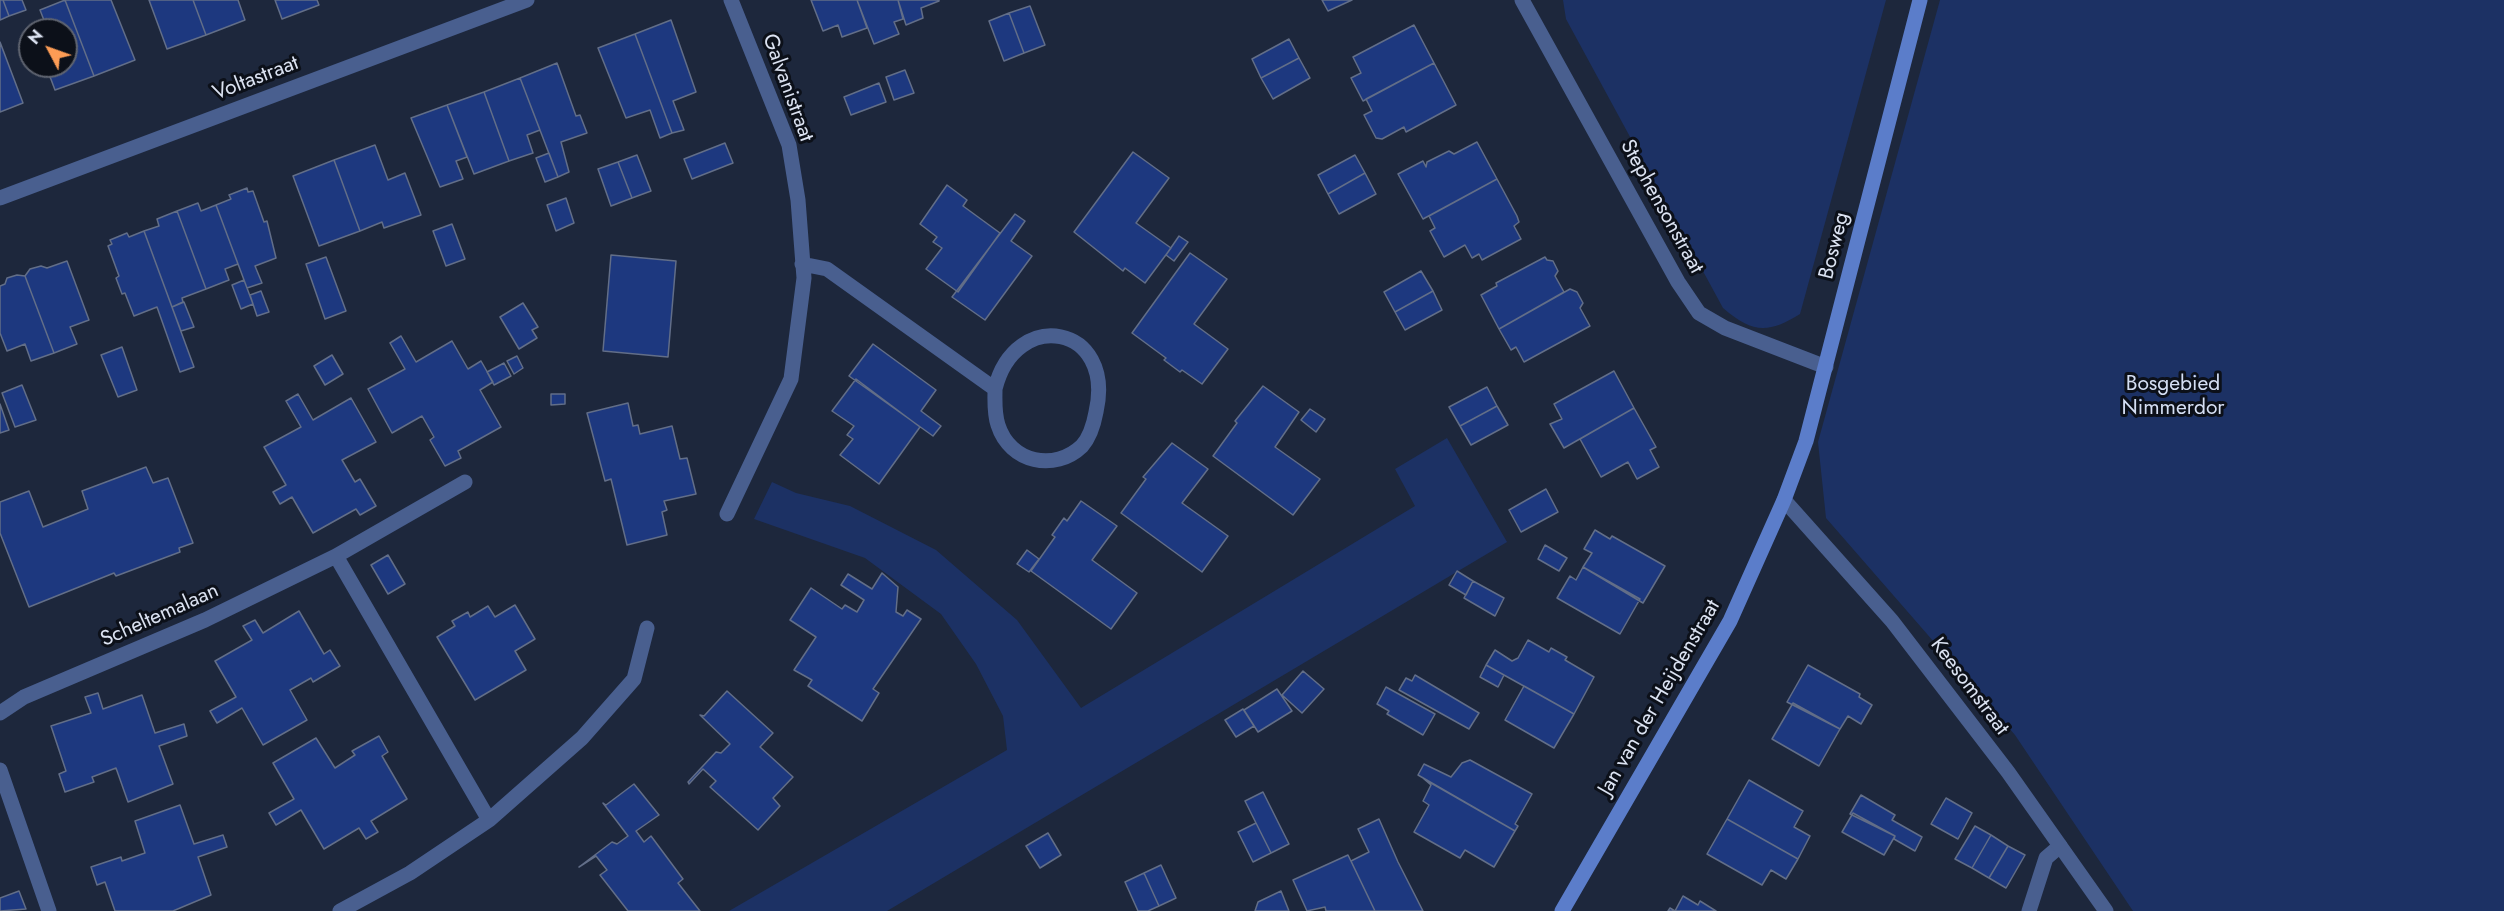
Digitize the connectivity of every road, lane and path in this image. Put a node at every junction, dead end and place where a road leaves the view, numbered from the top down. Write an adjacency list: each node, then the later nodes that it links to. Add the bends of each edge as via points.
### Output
1 (527, 0): 5 (street, Voltastraat)
2 (731, 0): 6 (street, Galvanistraat, via 789,145)
3 (1522, 0): 7 (street, Stephensonstraat, via 1678,282 1699,313 1725,328)
4 (1920, 0): 7 (street, Bosweg)
5 (0, 198)
6 (802, 264): 8 (street, via 827,269); 11 (street, Galvanistraat, via 804,278 790,379)
7 (1826, 367): 10 (street, Bosweg, via 1806,441)
8 (995, 388): 8 (street, via 998,426 1007,441 1032,460 1050,462 1071,455 1084,443 1094,424 1099,378 1083,348 1068,337 1037,337 1023,346 1002,369)
9 (465, 482): 12 (street, Scheltemalaan)
10 (1784, 500): 17 (street, Keesomstraat, via 1892,621); 20 (street, Jan van der Heijdenstraat, via 1730,621)
11 (727, 514)
12 (336, 555): 14 (street, Scheltemalaan, via 205,620 24,697); 16 (street)
13 (647, 628): 16 (street, via 634,679 582,738)
14 (0, 713)
15 (0, 770): 18 (street)
16 (489, 820): 19 (street, via 410,873)
17 (2060, 846): 21 (street, via 2046,858); 22 (street, Keesomstraat)
18 (49, 911)
19 (340, 911)
20 (1562, 911)
21 (2029, 911)
22 (2106, 911)

